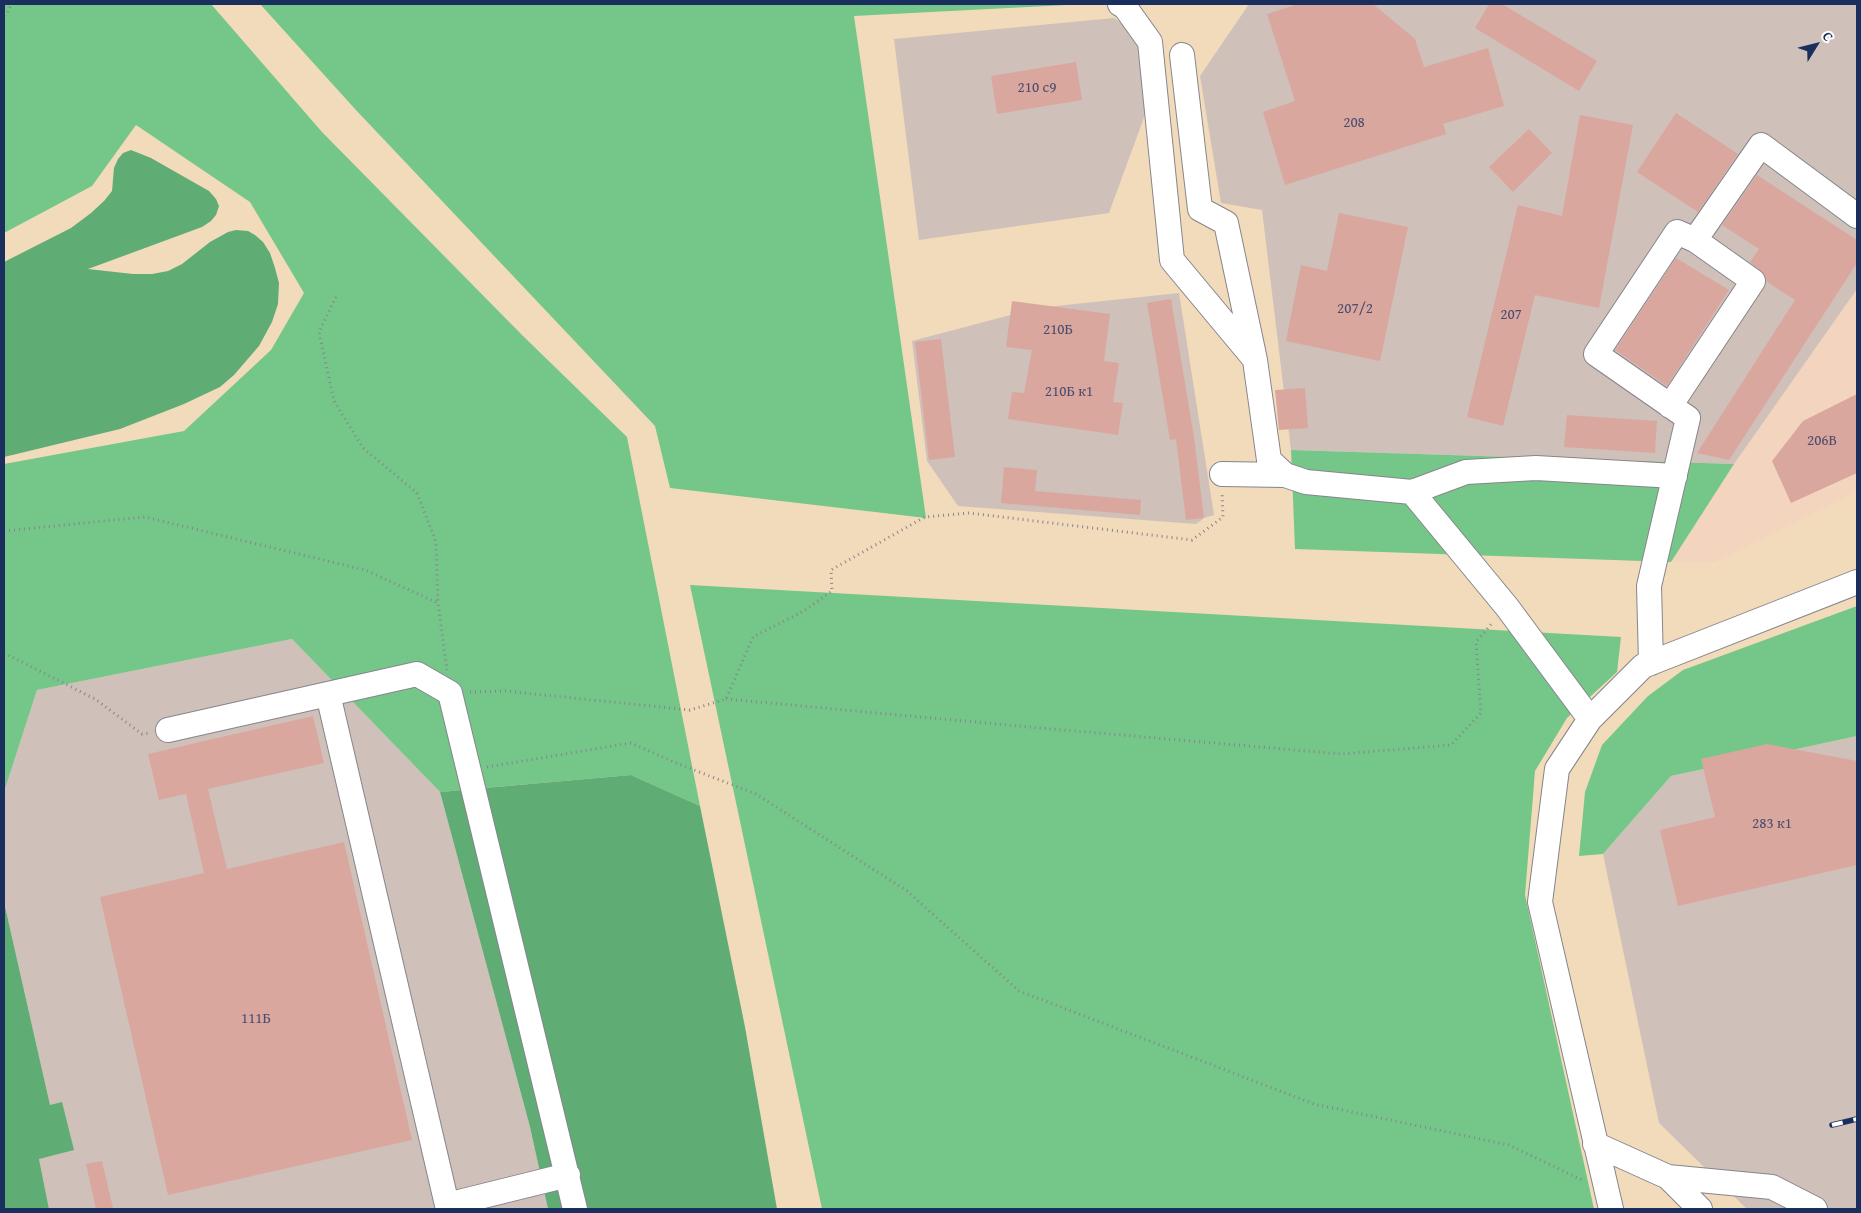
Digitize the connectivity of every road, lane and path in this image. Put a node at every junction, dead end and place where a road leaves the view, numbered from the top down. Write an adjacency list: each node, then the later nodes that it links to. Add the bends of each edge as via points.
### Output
1 (11, 4): 3 (path)
2 (1120, 4): 8 (street, via 1150,42 1172,260)
3 (4, 15)
4 (1182, 55): 8 (street, via 1200,209 1226,222)
5 (1857, 216): 6 (street, via 1761,144)
6 (1695, 240): 9 (street, via 1753,281); 9 (street, via 1677,232 1596,354)
7 (336, 297): 16 (path, via 319,332 334,401 362,448 417,493 436,542)
8 (1255, 360): 11 (street, via 1269,460)
9 (1670, 406): 12 (street, via 1688,418)
10 (1222, 474): 11 (street); 22 (path, via 1223,517 1192,540 969,513 925,518 831,570 832,592 804,611 753,637)
11 (1285, 475): 13 (street, via 1306,482)
12 (1675, 476): 13 (street, via 1536,468 1466,472); 19 (street, via 1649,586)
13 (1412, 492): 17 (street)
14 (4, 531): 16 (path, via 144,516 365,570)
15 (1857, 582): 19 (street)
16 (438, 604): 20 (path)
17 (1506, 608): 22 (path, via 1476,642 1481,713 1451,745 1341,754); 23 (street)
18 (4, 653): 24 (path, via 95,699 142,734)
19 (1651, 663): 23 (street, via 1643,666)
20 (450, 693): 21 (street, via 417,674); 22 (path, via 505,691 690,710); 25 (street)
21 (328, 694): 24 (street); 30 (street)
22 (726, 699)
23 (1590, 719): 26 (street, via 1557,769 1540,902)
24 (168, 730)
25 (469, 770): 27 (street); 29 (path, via 632,743 756,794 906,891 1019,991 1314,1104 1509,1145)
26 (1595, 1144): 28 (street); 29 (street)
27 (568, 1175): 30 (street); 31 (street)
28 (1668, 1177): 32 (street); 33 (street, via 1772,1187)
29 (1609, 1201)
30 (437, 1207)
31 (575, 1209)
32 (1700, 1209)
33 (1815, 1209)

